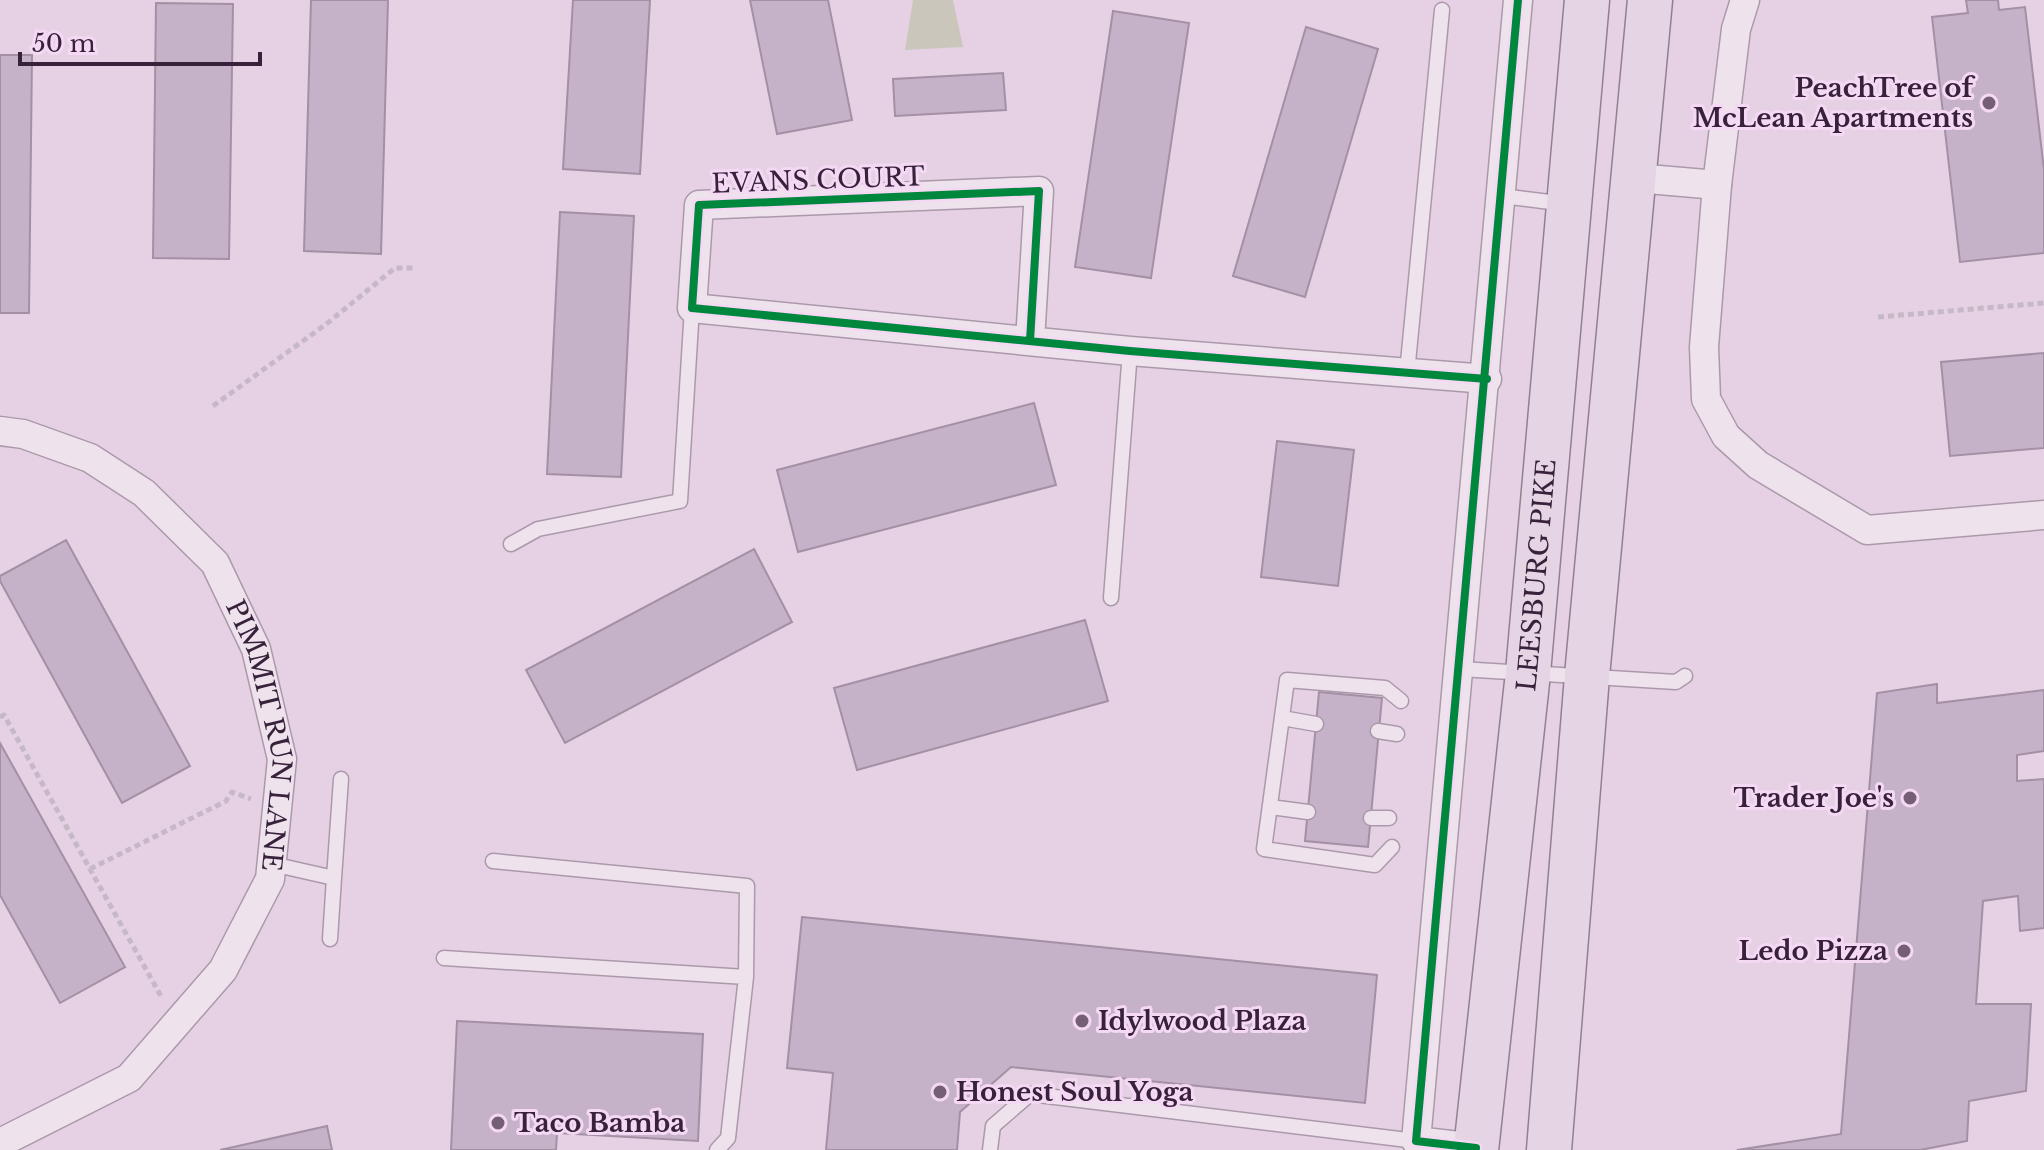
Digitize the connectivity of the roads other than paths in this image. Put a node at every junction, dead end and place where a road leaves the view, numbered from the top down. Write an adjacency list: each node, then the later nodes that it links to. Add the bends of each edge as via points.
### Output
1 (1518, 0): 8 (street)
2 (1587, 0): 9 (main road, LEESBURG PIKE)
3 (1650, 0): 6 (main road)
4 (1745, 0): 7 (street, via 1736,29)
5 (1442, 10): 13 (lane)
6 (1636, 178): 7 (street); 21 (main road)
7 (1717, 185): 16 (street, via 1704,347 1706,399 1726,436 1758,465 1867,530)
8 (1502, 196): 9 (lane); 14 (street)
9 (1569, 204): 20 (main road, LEESBURG PIKE)
10 (692, 308): 11 (street); 11 (street, EVANS COURT, via 699,205 1039,191); 17 (lane, via 680,501 538,529)
11 (1030, 341): 12 (street)
12 (1130, 351): 13 (street); 18 (lane)
13 (1407, 373): 14 (street)
14 (1487, 379): 19 (street)
15 (0, 431): 35 (street, PIMMIT RUN LANE, via 90,458 144,493 215,563 256,649 282,759)
16 (2044, 515)
17 (511, 544)
18 (1111, 598)
19 (1460, 669): 20 (lane); 40 (street)
20 (1528, 673): 21 (lane); 42 (main road, LEESBURG PIKE)
21 (1587, 676): 22 (lane, via 1676,682); 45 (main road)
22 (1685, 676)
23 (1401, 701): 24 (lane, via 1385,688 1287,680)
24 (1282, 718): 25 (lane); 29 (lane)
25 (1316, 724)
26 (1378, 731): 27 (lane)
27 (1397, 734)
28 (341, 779): 36 (lane)
29 (1270, 807): 30 (lane); 33 (lane, via 1264,849 1375,865)
30 (1308, 812)
31 (1371, 818): 32 (lane)
32 (1389, 818)
33 (1392, 847)
34 (493, 861): 39 (lane, via 747,886)
35 (272, 864): 36 (lane); 41 (street, PIMMIT RUN LANE, via 270,879 223,970 129,1078)
36 (334, 878): 37 (lane)
37 (330, 939)
38 (444, 958): 39 (lane)
39 (746, 977): 43 (lane, via 728,1138)
40 (1416, 1141): 42 (street); 44 (lane, via 1030,1094 993,1126)
41 (0, 1143)
42 (1476, 1149)
43 (717, 1150)
44 (990, 1150)
45 (1549, 1150)

